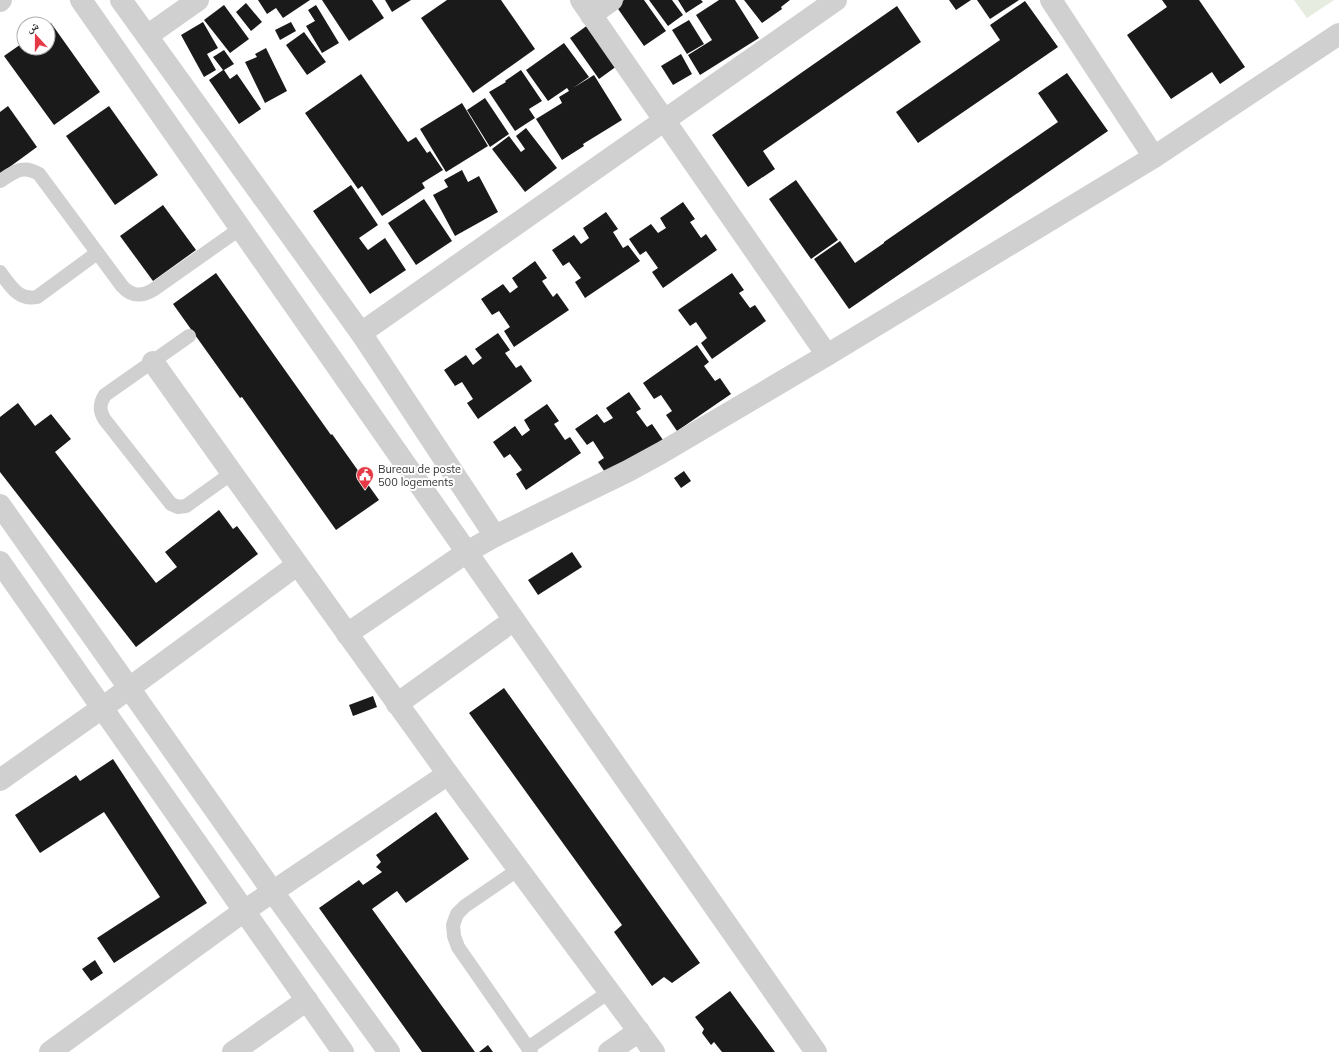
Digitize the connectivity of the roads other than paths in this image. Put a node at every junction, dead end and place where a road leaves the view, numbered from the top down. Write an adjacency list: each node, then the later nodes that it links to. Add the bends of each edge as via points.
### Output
1 (81, 0): 13 (street)
2 (121, 0): 9 (street)
3 (198, 0): 9 (street)
4 (612, 0): 7 (street)
5 (836, 0): 10 (street)
6 (1051, 0): 11 (street)
7 (586, 8): 10 (street)
8 (1339, 34): 11 (street)
9 (147, 36): 16 (street)
10 (664, 121): 16 (street); 18 (street)
11 (1154, 157): 18 (street)
12 (0, 181): 14 (lane, via 19,170 27,169 39,174)
13 (241, 228): 14 (lane, via 147,294 134,295 127,292); 23 (street)
14 (97, 253): 15 (lane, via 37,298 19,295)
15 (0, 272)
16 (361, 333): 22 (street)
17 (189, 336): 19 (lane)
18 (827, 355): 22 (street, via 628,471)
19 (153, 362): 20 (street); 20 (lane, via 105,395 100,405 105,420 171,504 178,507 186,506)
20 (232, 474): 25 (street)
21 (0, 505): 28 (street)
22 (495, 536): 23 (street)
23 (467, 552): 26 (street); 27 (street)
24 (0, 562): 30 (street)
25 (298, 566): 27 (street); 28 (street)
26 (514, 620): 29 (street); 46 (street)
27 (347, 634): 29 (street)
28 (130, 688): 30 (street); 34 (street)
29 (397, 704): 31 (street)
30 (102, 708): 32 (street); 35 (street)
31 (448, 774): 33 (street); 34 (street)
32 (0, 780)
33 (519, 869): 36 (street); 39 (lane, via 465,906 457,914 453,925 458,947)
34 (273, 892): 35 (street); 43 (street)
35 (244, 911): 37 (street); 40 (street)
36 (609, 992): 38 (street); 39 (lane)
37 (307, 1000): 41 (street); 42 (street)
38 (639, 1031): 44 (street); 45 (street)
39 (529, 1050)
40 (50, 1052)
41 (233, 1052)
42 (343, 1052)
43 (389, 1052)
44 (609, 1052)
45 (654, 1052)
46 (816, 1052)

